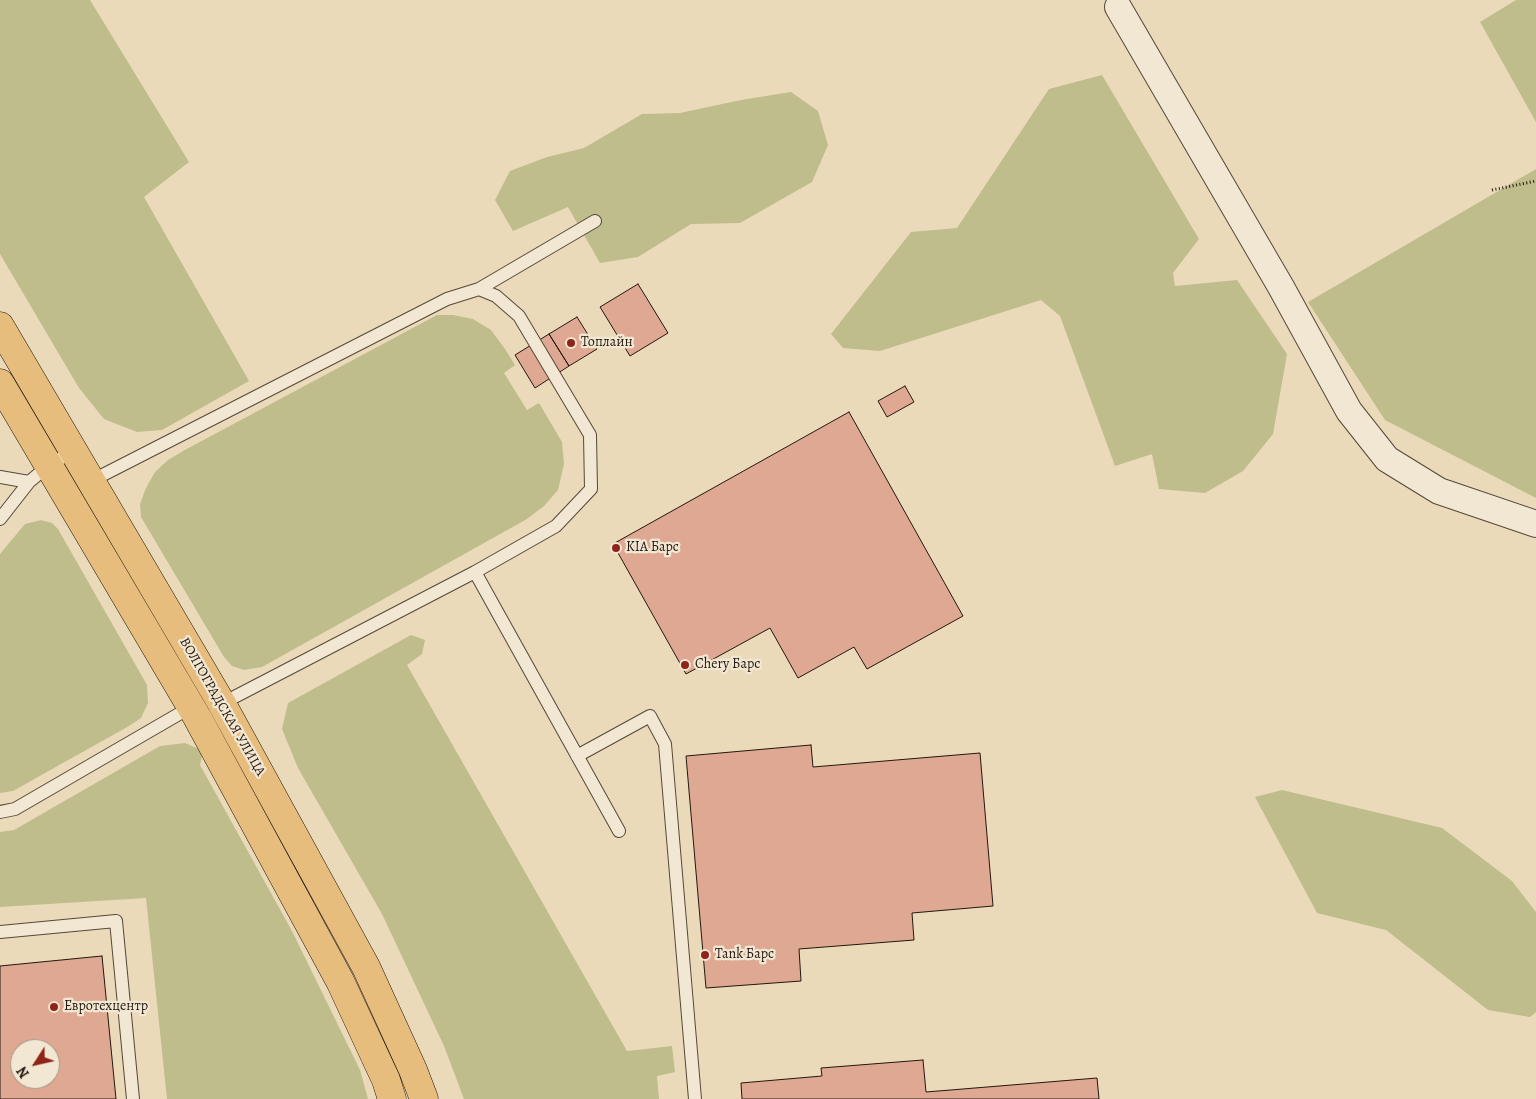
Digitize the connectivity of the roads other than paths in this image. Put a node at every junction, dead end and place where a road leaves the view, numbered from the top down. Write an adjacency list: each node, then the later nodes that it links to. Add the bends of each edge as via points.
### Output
1 (1118, 7): 11 (street, via 1349,410 1387,459 1439,491)
2 (595, 221): 3 (lane)
3 (478, 289): 9 (lane, via 447,299); 12 (lane, via 496,296 518,316 590,435 591,488 556,526)
4 (0, 326): 6 (main road, ВОЛГОГРАДСКАЯ УЛИЦА)
5 (0, 383): 7 (main road, ВОЛГОГРАДСКАЯ УЛИЦА)
6 (73, 451): 7 (lane); 9 (main road, ВОЛГОГРАДСКАЯ УЛИЦА)
7 (38, 474): 8 (lane); 10 (lane); 14 (main road, ВОЛГОГРАДСКАЯ УЛИЦА)
8 (0, 477)
9 (91, 482): 13 (main road, ВОЛГОГРАДСКАЯ УЛИЦА)
10 (0, 519)
11 (1536, 524)
12 (475, 572): 13 (lane); 15 (lane)
13 (222, 704): 14 (lane); 21 (main road, ВОЛГОГРАДСКАЯ УЛИЦА, via 366,967 414,1070)
14 (194, 712): 16 (lane, via 15,808); 20 (main road, ВОЛГОГРАДСКАЯ УЛИЦА, via 340,981)
15 (577, 756): 17 (lane); 22 (lane, via 650,716 664,744)
16 (0, 812)
17 (619, 831)
18 (0, 932): 19 (lane, via 116,921)
19 (133, 1099)
20 (392, 1099)
21 (424, 1099)
22 (695, 1099)

